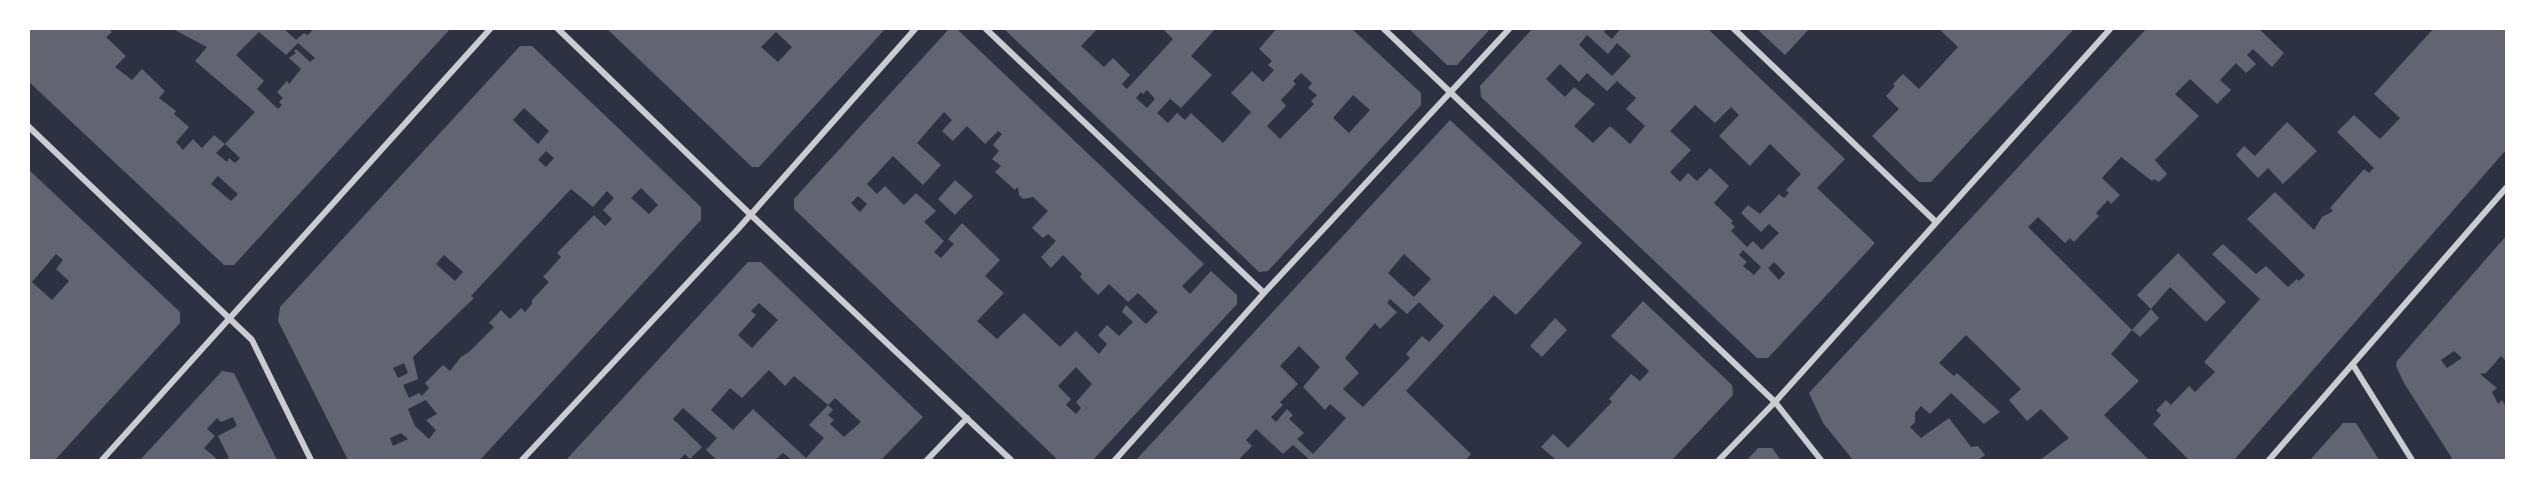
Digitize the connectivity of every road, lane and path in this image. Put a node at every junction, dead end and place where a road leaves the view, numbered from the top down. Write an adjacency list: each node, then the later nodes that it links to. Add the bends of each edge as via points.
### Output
1 (491, 28): 15 (street)
2 (557, 28): 12 (street)
3 (916, 28): 12 (street)
4 (985, 28): 14 (street)
5 (1383, 28): 9 (street)
6 (1510, 28): 9 (street)
7 (1733, 28): 13 (street)
8 (2111, 28): 13 (street)
9 (1450, 93): 14 (street); 17 (street)
10 (28, 126): 15 (street)
11 (2506, 188): 16 (street)
12 (751, 215): 18 (street); 21 (street)
13 (1936, 222): 17 (street)
14 (1264, 293): 24 (street)
15 (232, 318): 19 (street); 20 (street, via 252,340)
16 (2353, 365): 27 (street); 28 (street)
17 (1775, 402): 25 (street); 26 (street)
18 (967, 418): 22 (street); 23 (street)
19 (102, 460)
20 (311, 460)
21 (522, 460)
22 (927, 460)
23 (1011, 460)
24 (1115, 460)
25 (1719, 460)
26 (1821, 460)
27 (2269, 460)
28 (2412, 460)

